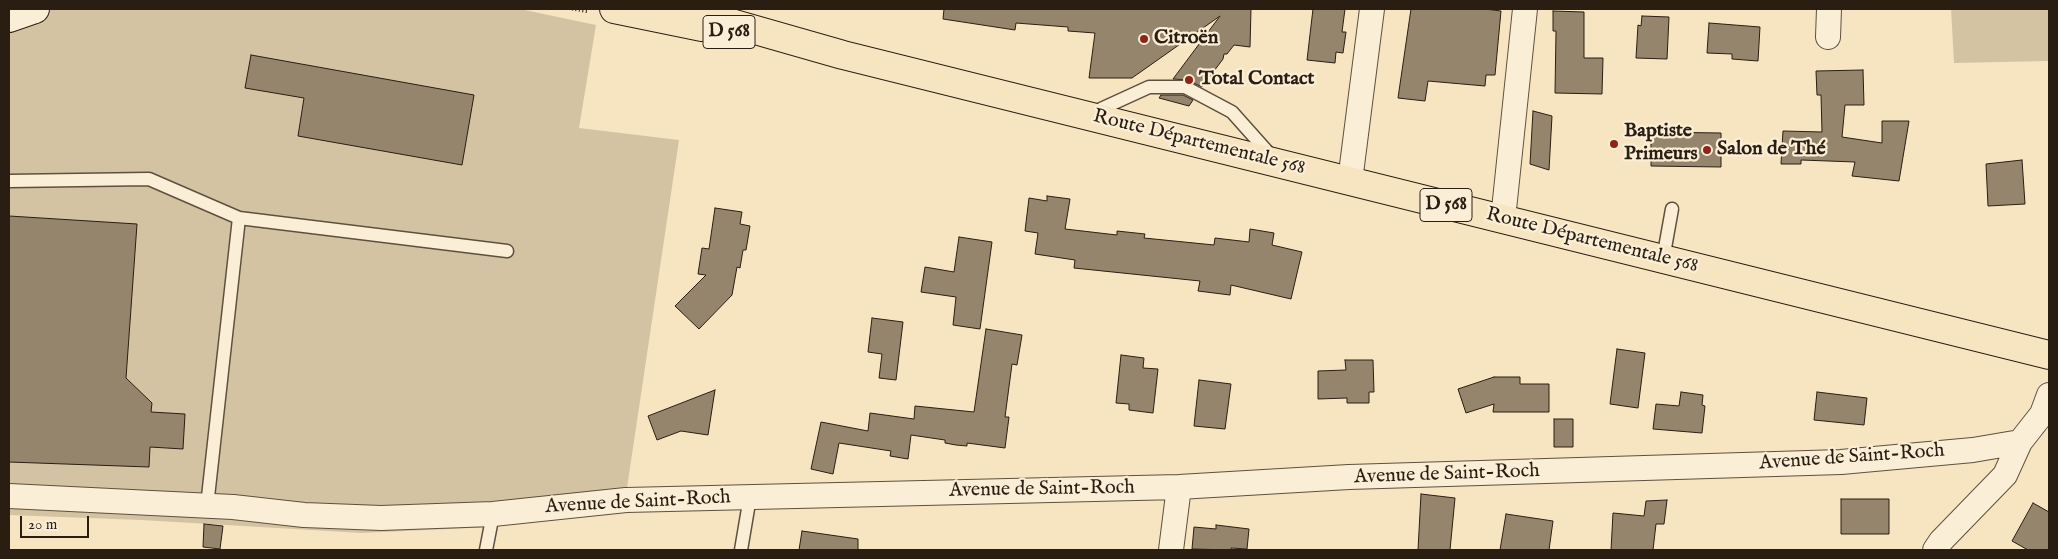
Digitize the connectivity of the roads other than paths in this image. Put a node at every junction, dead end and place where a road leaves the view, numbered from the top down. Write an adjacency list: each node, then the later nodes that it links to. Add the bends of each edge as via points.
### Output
1 (34, 9): 7 (main road)
2 (614, 9): 9 (main road, Route Départementale 568 / D 568)
3 (682, 9): 9 (main road, Route Départementale 568 / D 568)
4 (1372, 9): 13 (street)
5 (1526, 9): 16 (street)
6 (1829, 9): 8 (street)
7 (9, 18)
8 (1828, 37)
9 (843, 55): 10 (main road, Route Départementale 568 / D 568)
10 (1086, 115): 11 (main road, Route Départementale 568 / D 568); 11 (lane, via 1149,88 1185,87 1232,112)
11 (1278, 163): 13 (main road, Route Départementale 568 / D 568)
12 (9, 181): 15 (lane, via 149,180)
13 (1350, 181): 16 (main road, Route Départementale 568 / D 568)
14 (1672, 208): 18 (lane)
15 (239, 218): 17 (lane); 25 (lane)
16 (1504, 219): 18 (main road, Route Départementale 568 / D 568)
17 (507, 251)
18 (1663, 259): 19 (main road, Route Départementale 568 / D 568)
19 (2049, 354)
20 (2047, 410): 21 (street)
21 (2020, 442): 22 (street, Avenue de Saint-Roch, via 1973,450 1841,462 1359,477); 30 (street, via 2006,475)
22 (1179, 487): 24 (street, Avenue de Saint-Roch); 29 (street)
23 (9, 496): 25 (street, Avenue de Saint-Roch)
24 (750, 497): 26 (street, Avenue de Saint-Roch, via 626,500); 28 (lane)
25 (207, 506): 26 (street, Avenue de Saint-Roch, via 304,515 372,517)
26 (493, 514): 27 (lane)
27 (486, 550)
28 (741, 550)
29 (1171, 550)
30 (1936, 550)

